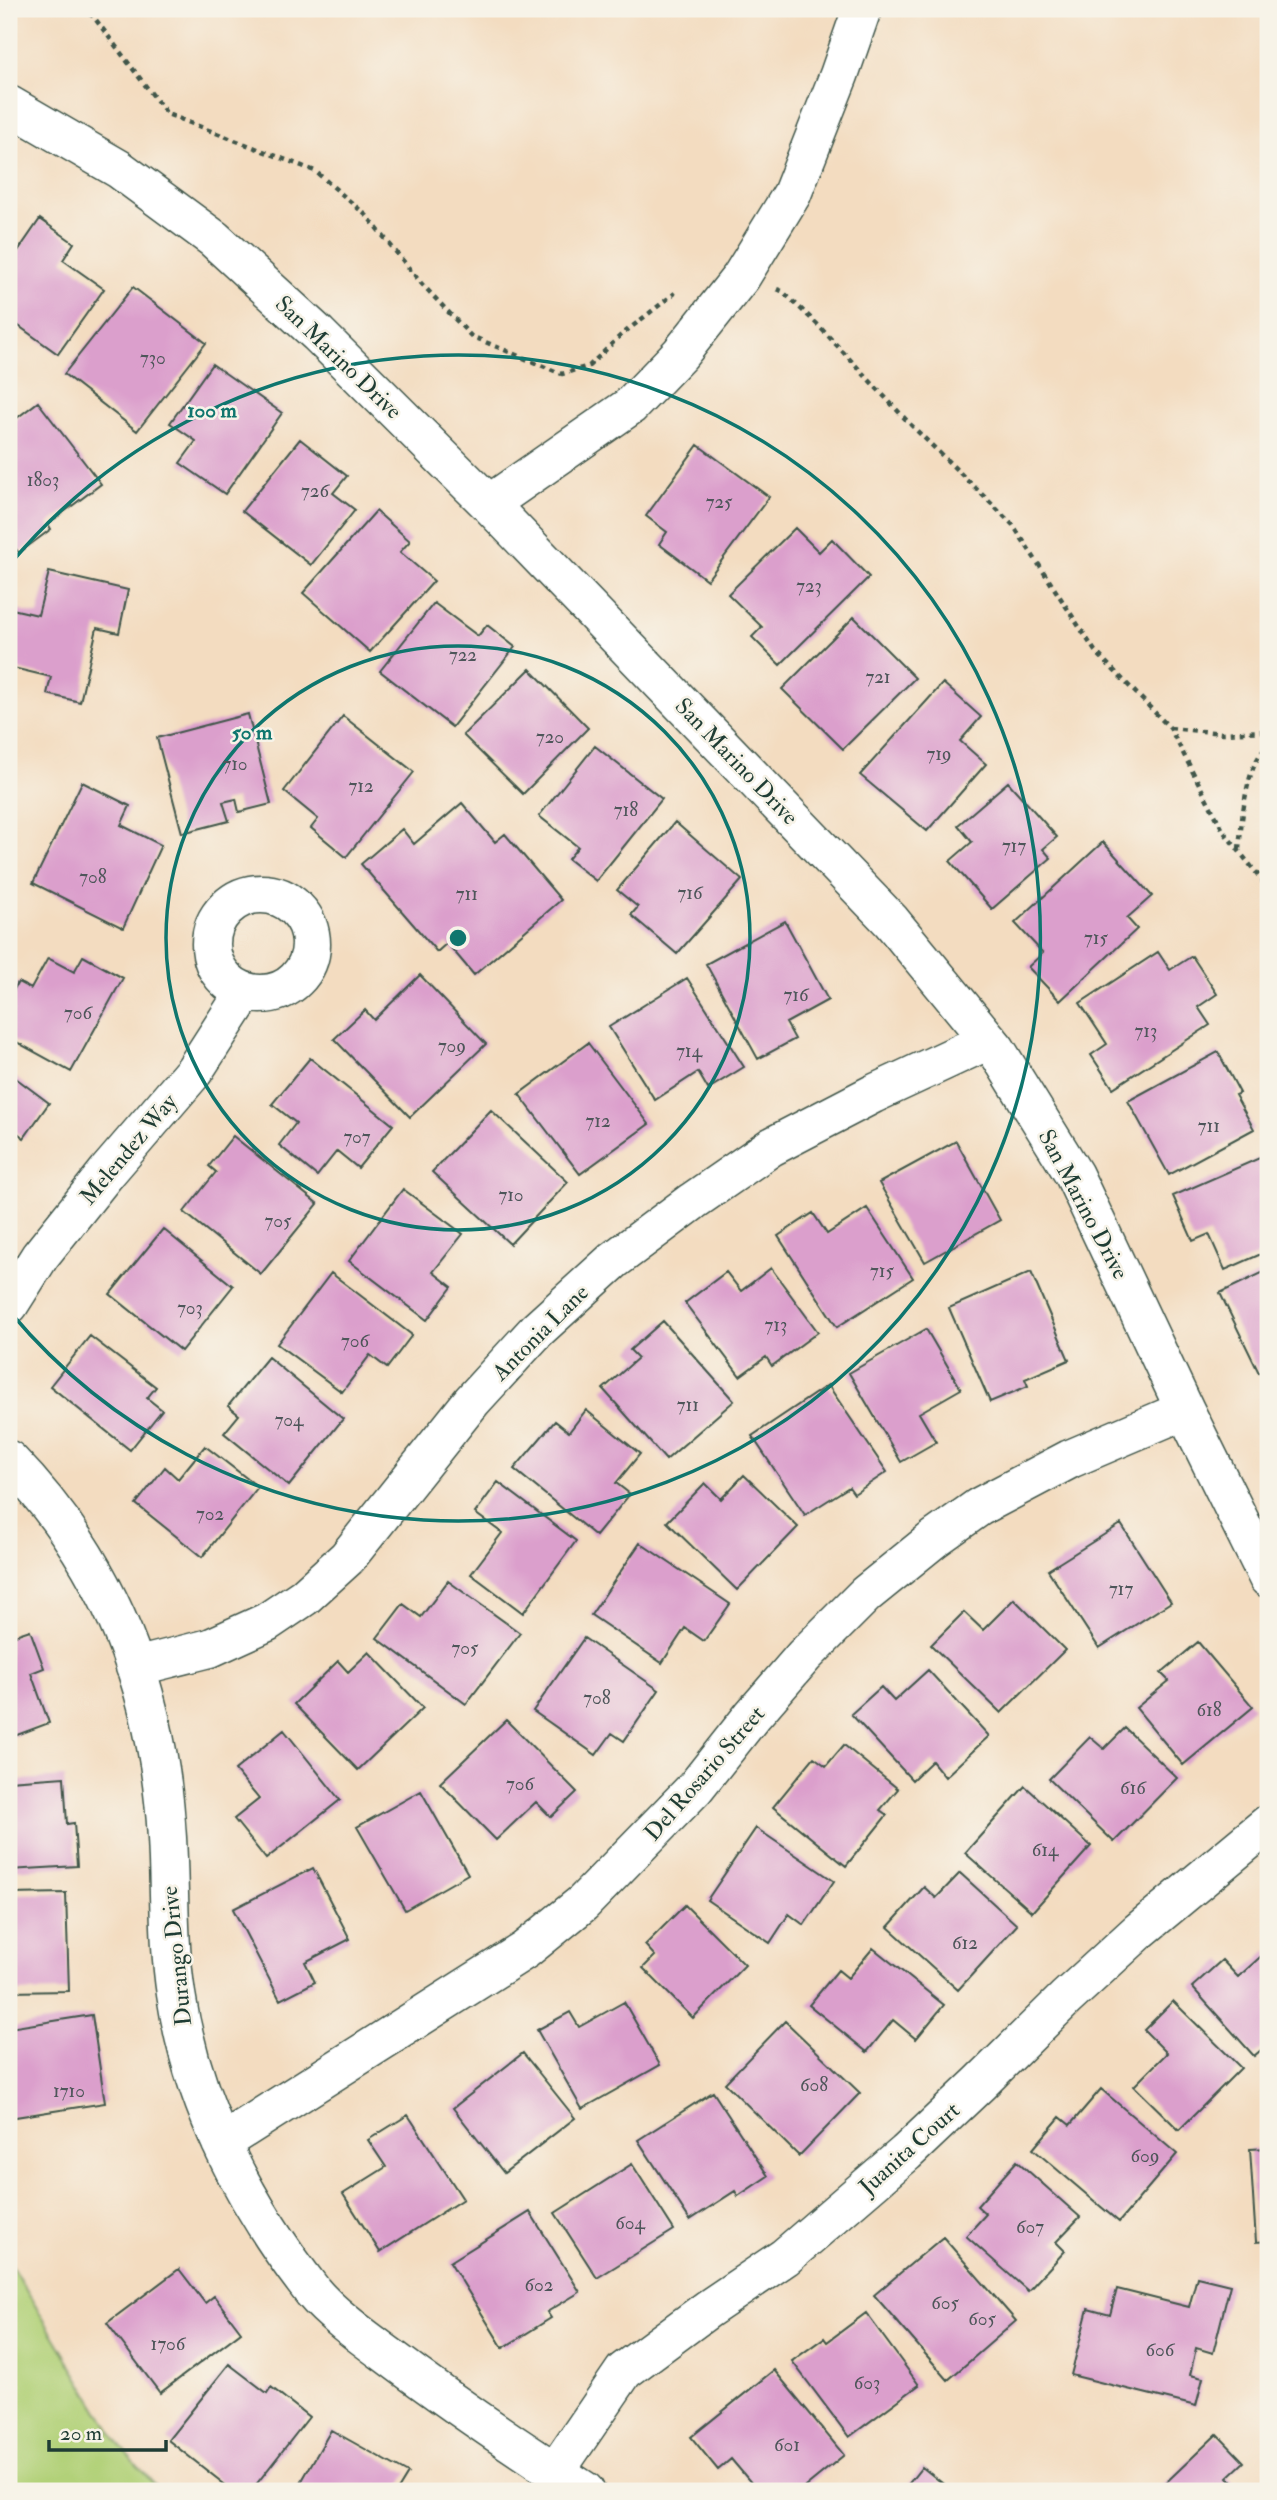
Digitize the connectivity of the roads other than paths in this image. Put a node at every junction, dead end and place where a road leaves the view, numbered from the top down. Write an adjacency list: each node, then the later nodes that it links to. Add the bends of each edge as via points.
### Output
1 (862, 9): 3 (street, via 792,194 741,277 680,354 630,407)
2 (9, 105): 3 (street, San Marino Drive, via 119,169 214,239 318,334)
3 (489, 505): 5 (street, San Marino Drive, via 891,921)
4 (245, 992): 6 (street, Melendez Way, via 194,1071 40,1256)
5 (989, 1040): 7 (street, San Marino Drive, via 1074,1175); 10 (street, Antonia Lane, via 771,1147 693,1201 614,1260 537,1330 472,1401 347,1558 304,1597 267,1622 210,1648)
6 (9, 1305)
7 (1185, 1410): 9 (street, San Marino Drive); 12 (street, Del Rosario Street, via 1070,1458 979,1507 934,1539 866,1594 804,1656 695,1788 583,1903 524,1950)
8 (9, 1460): 10 (street, Durango Drive, via 61,1519 97,1577)
9 (1268, 1578)
10 (135, 1667): 12 (street, Durango Drive, via 155,1734 167,1839 167,1911 176,1994 187,2048)
11 (1268, 1824): 13 (street, Juanita Court, via 1139,1931 906,2153 785,2257 624,2371)
12 (221, 2143): 13 (street, Durango Drive, via 273,2236 315,2295 455,2406)
13 (570, 2482)

